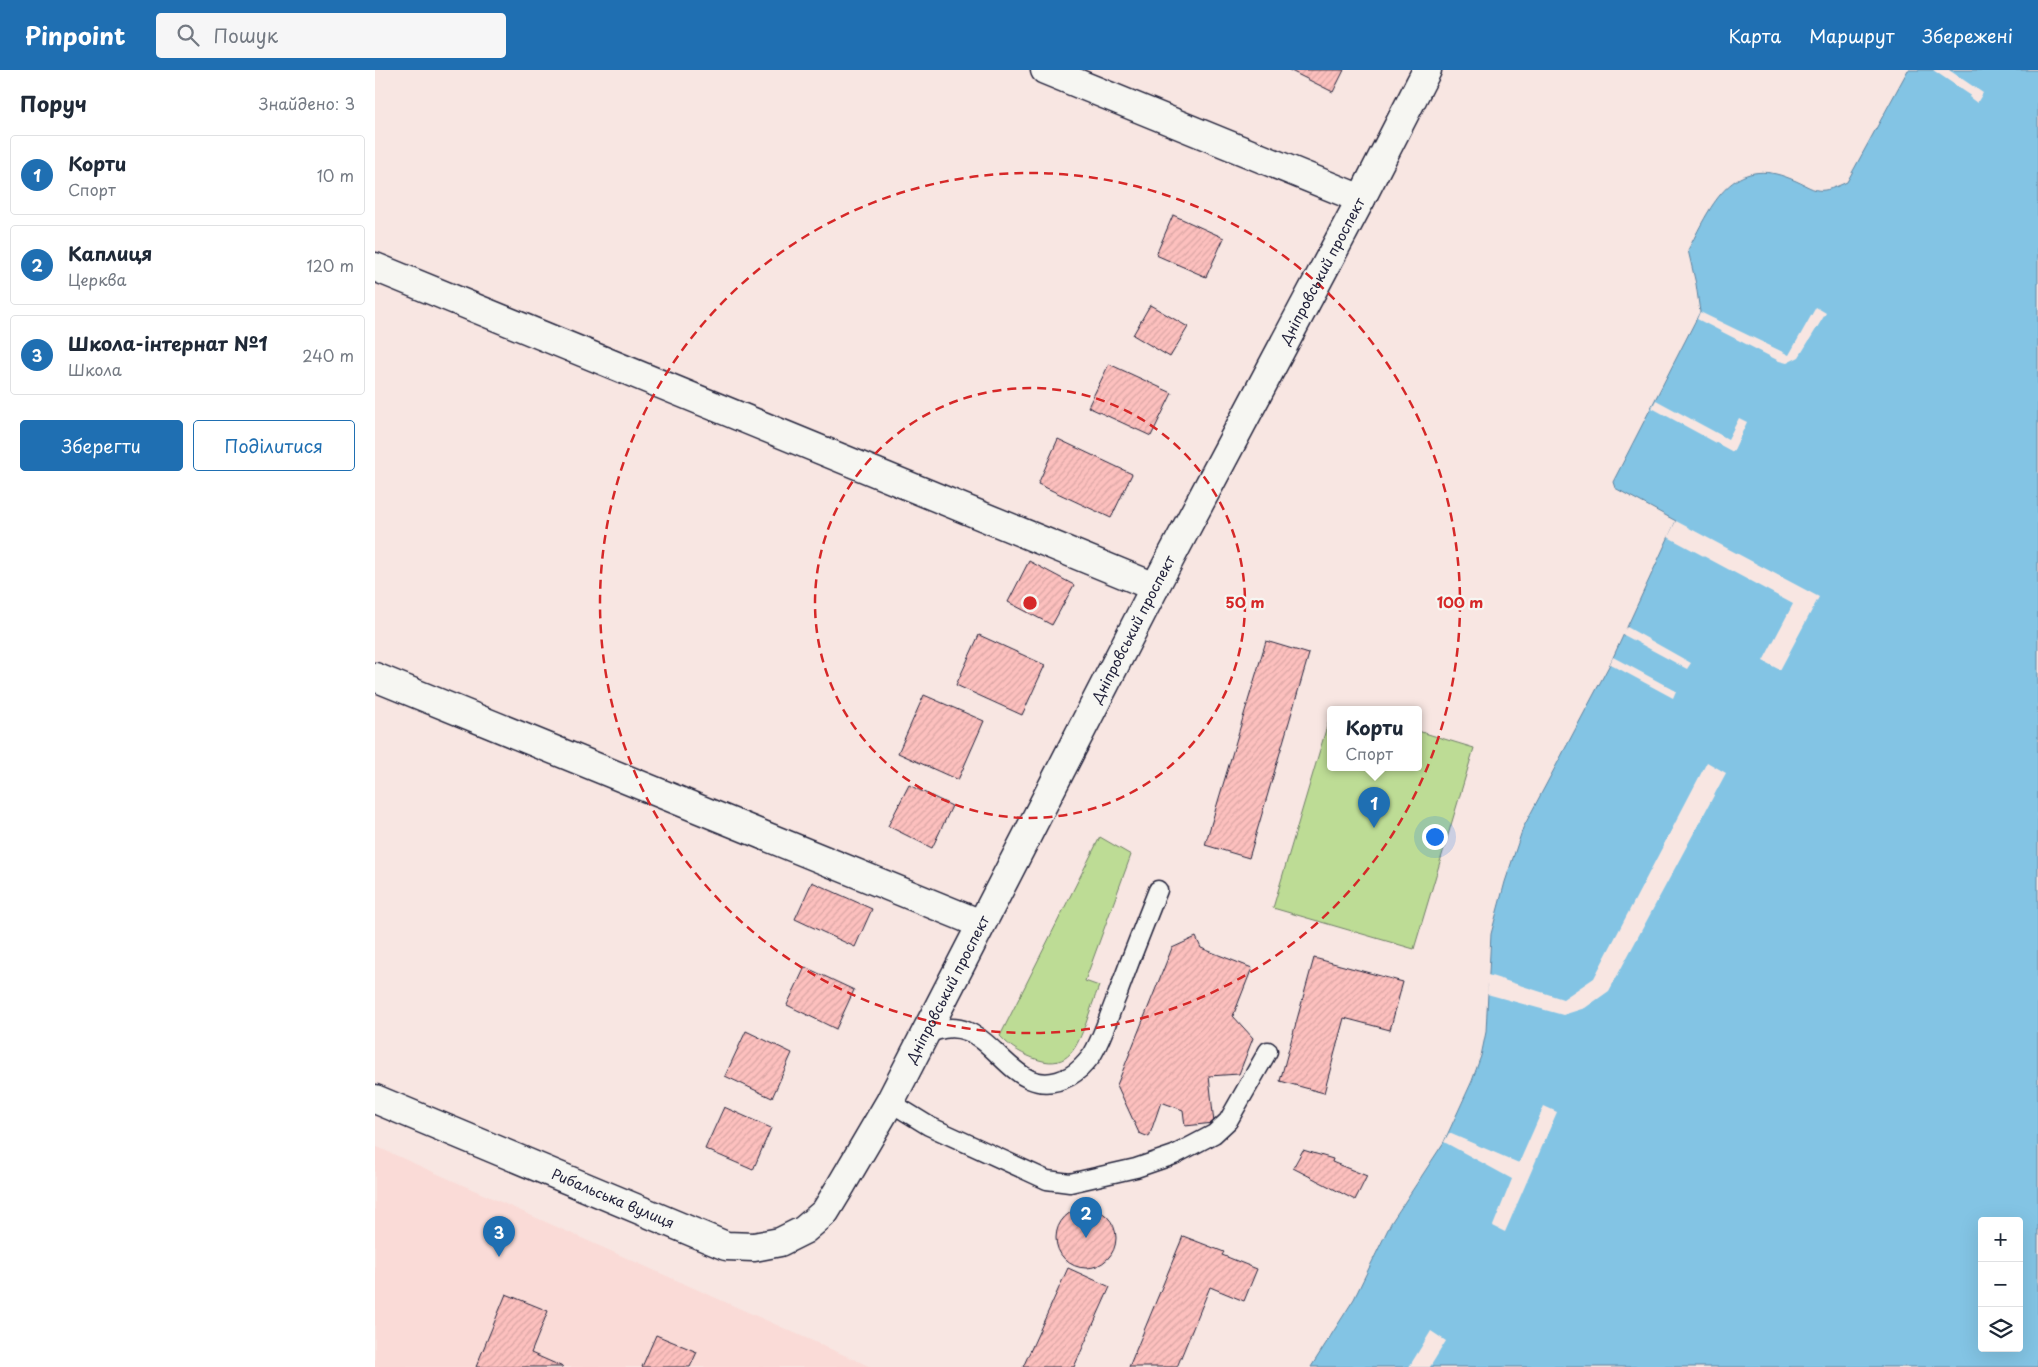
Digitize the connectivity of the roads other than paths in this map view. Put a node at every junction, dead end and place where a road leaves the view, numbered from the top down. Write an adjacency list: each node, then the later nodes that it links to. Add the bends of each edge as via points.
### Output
1 (1045, 70): 3 (street)
2 (1427, 70): 3 (street, Дніпровський проспект)
3 (1361, 199): 5 (street, Дніпровський проспект)
4 (375, 267): 5 (street)
5 (1155, 588): 8 (street, Дніпровський проспект)
6 (375, 677): 8 (street)
7 (1158, 890): 9 (lane, via 1099,1042 1082,1067 1070,1076 1041,1082 1027,1078 980,1038 962,1029 943,1029)
8 (981, 924): 9 (street, Дніпровський проспект)
9 (924, 1036): 12 (street, Дніпровський проспект)
10 (1268, 1051): 12 (lane, via 1228,1121 1214,1134 1174,1155 1136,1168 1070,1183 1047,1180 929,1126)
11 (375, 1099): 13 (street, Рибальська вулиця, via 726,1246 754,1248 780,1242 804,1230 825,1212)
12 (890, 1102): 13 (street, Дніпровський проспект)
13 (839, 1190)

